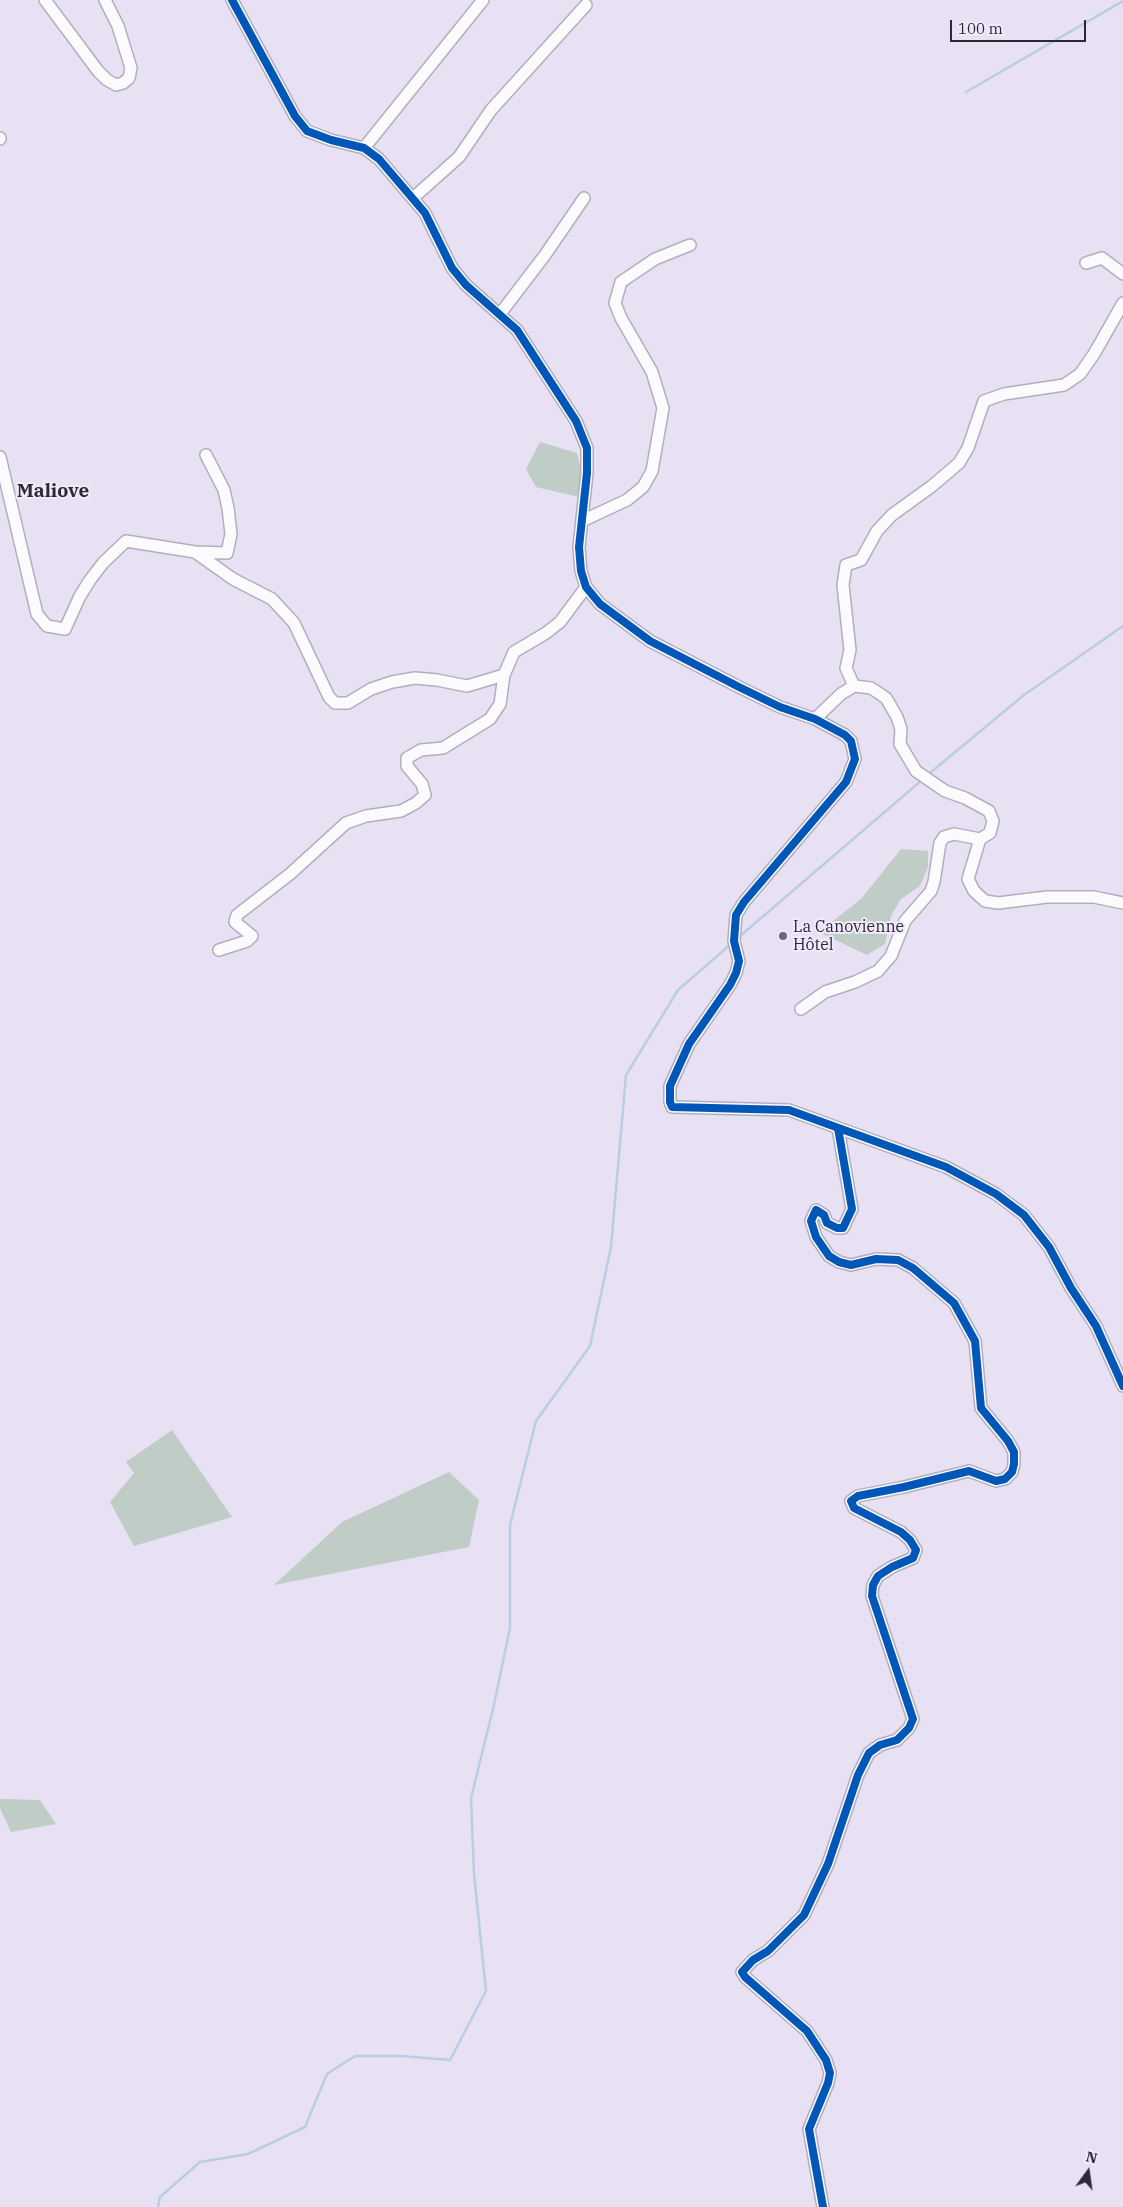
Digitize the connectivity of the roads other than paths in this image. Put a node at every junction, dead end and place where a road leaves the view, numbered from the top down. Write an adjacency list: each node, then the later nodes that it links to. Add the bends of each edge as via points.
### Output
1 (45, 0): 2 (street, via 98,71 107,80 123,83 129,78 131,68 118,26)
2 (105, 0)
3 (232, 0): 6 (street, via 294,116 308,131)
4 (484, 0): 6 (street)
5 (586, 4): 7 (street, via 491,110 459,157)
6 (364, 148): 7 (street, via 379,159)
7 (413, 198): 13 (street, via 425,213 452,268 466,285)
8 (584, 198): 13 (street)
9 (690, 245): 16 (street, via 655,258 621,282 615,303 620,318 652,372 663,408 652,471 643,487 627,500)
10 (1086, 263): 11 (street, via 1102,258)
11 (1123, 274)
12 (1123, 304): 20 (street, via 1080,374 1064,385 1004,394 984,401 968,448 959,463 892,515 877,530 861,560 846,565 843,585 850,650 846,668)
13 (500, 314): 16 (street, via 517,330 576,421 587,448)
14 (206, 456): 17 (street, via 224,490 231,534 227,553)
15 (0, 457): 17 (street, via 37,614 47,626 65,629 90,580 126,540)
16 (582, 521): 18 (street, via 580,571)
17 (195, 552): 19 (street, via 272,599 294,623 334,703 348,703 371,689 415,678 467,686)
18 (586, 586): 19 (street, via 560,622 514,652); 21 (street, via 600,604 650,641 764,699)
19 (504, 675): 24 (street, via 500,704 490,719 448,746 421,750 407,758 407,766 422,784 424,795 416,803 401,811 366,816 346,823 290,874 237,915 236,922 252,936 247,941)
20 (854, 686): 21 (street); 22 (street, via 871,688 886,698 901,729 900,744 916,771 945,792 989,811 993,821 990,833)
21 (815, 719): 26 (street, via 846,735 851,741 855,759 852,769 846,782 736,915 734,941 739,961 736,973 689,1044 670,1086 670,1102 672,1107 790,1110)
22 (980, 839): 23 (street, via 968,879 974,891 986,901 1094,897); 25 (street, via 954,834 944,837 931,891 905,921 891,956 878,971 825,992)
23 (1123, 903)
24 (219, 950)
25 (801, 1009)
26 (838, 1128): 27 (street, via 946,1167 996,1194 1024,1215 1049,1247 1096,1326); 28 (street, via 852,1209 844,1228 827,1223 824,1215 816,1210 811,1221 816,1237 829,1256 839,1262 851,1265 876,1259 898,1260 913,1268 954,1303 975,1341 981,1408 1008,1441 1014,1452 1014,1464 1012,1472 996,1482 969,1471 858,1496 851,1501 854,1508 906,1536 916,1550 914,1558 878,1576 872,1596 913,1719 897,1740 869,1753 858,1775 828,1864 804,1915 742,1972 807,2031 826,2060 830,2073 828,2083 809,2129)
27 (1123, 1386)
28 (823, 2207)

